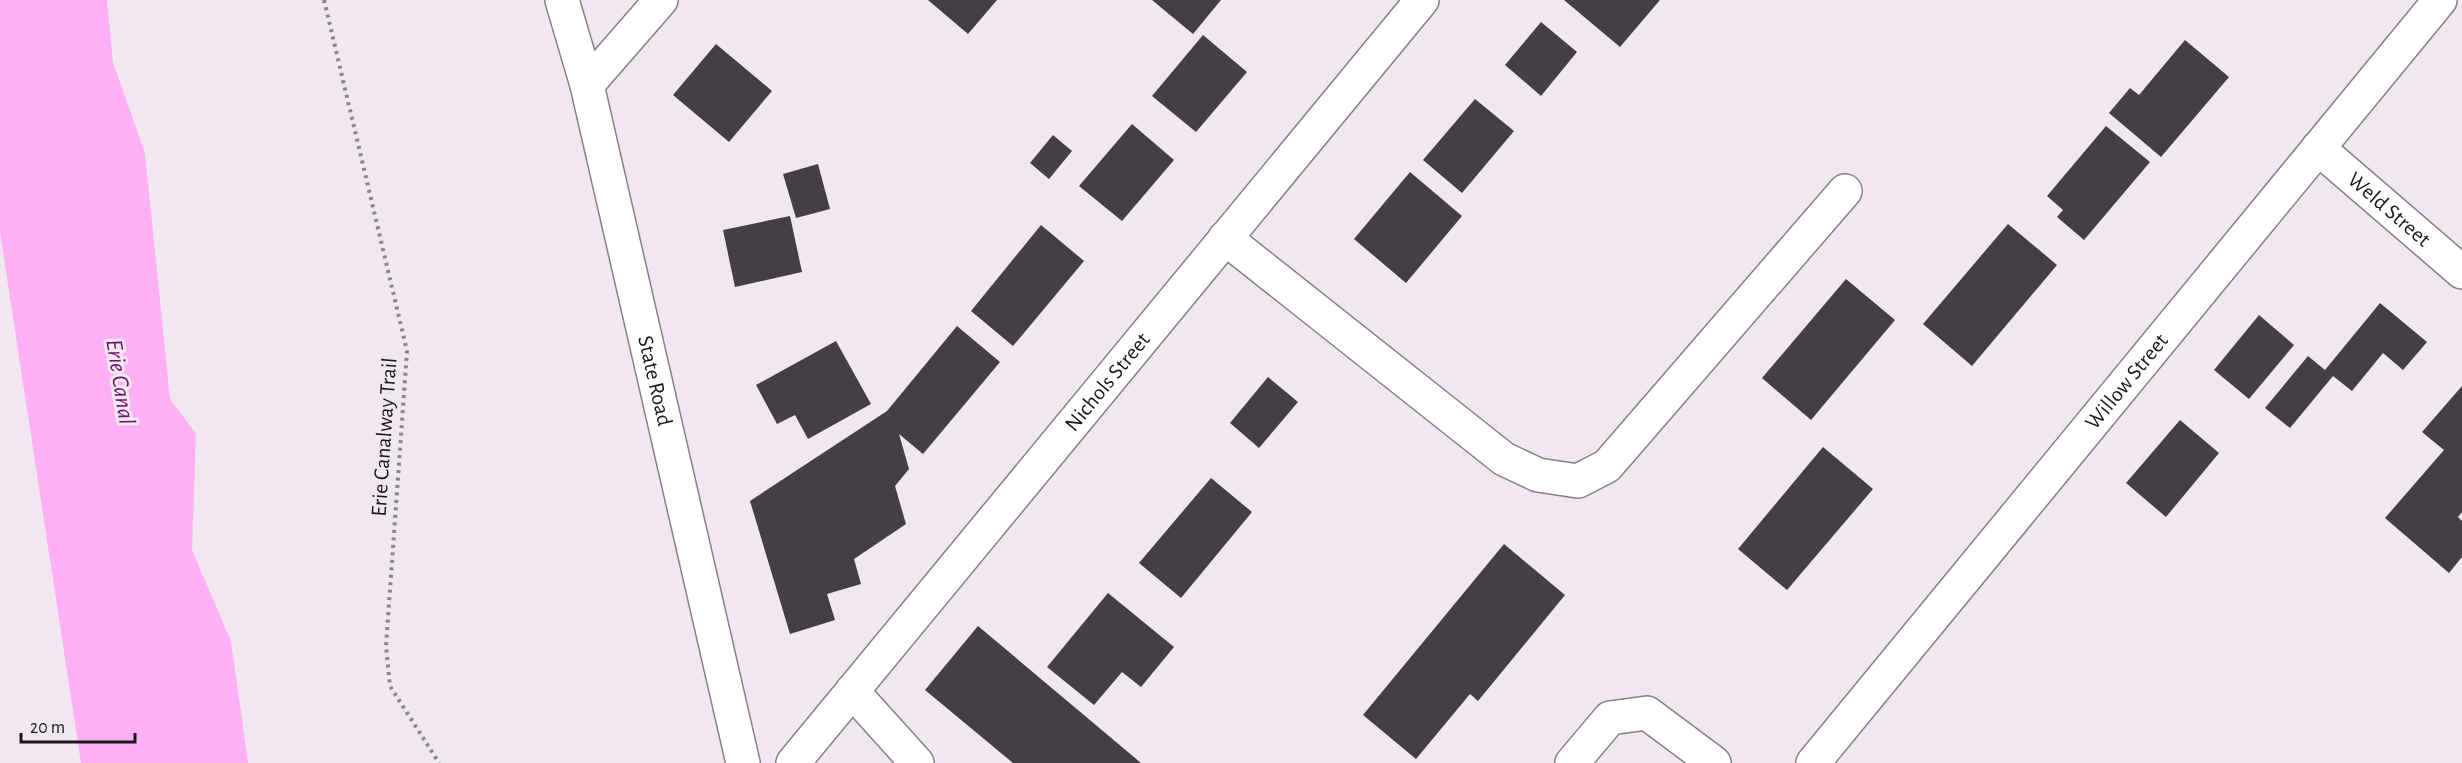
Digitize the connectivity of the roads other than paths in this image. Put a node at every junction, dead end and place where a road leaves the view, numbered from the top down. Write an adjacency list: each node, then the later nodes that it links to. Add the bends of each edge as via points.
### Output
1 (562, 0): 5 (street, State Road)
2 (661, 0): 5 (street)
3 (1422, 0): 8 (street, Nichols Street)
4 (2440, 0): 6 (street, Willow Street)
5 (587, 85): 11 (street, State Road)
6 (2318, 148): 9 (street, Weld Street); 16 (street, Willow Street)
7 (1845, 191): 8 (street, via 1607,466 1578,481 1538,475 1504,459)
8 (1225, 238): 10 (street, Nichols Street)
9 (2462, 272)
10 (852, 691): 12 (street, Nichols Street); 13 (street)
11 (743, 763)
12 (793, 763)
13 (916, 763)
14 (1572, 763): 15 (street, via 1610,718 1647,713)
15 (1713, 763)
16 (1813, 763)

